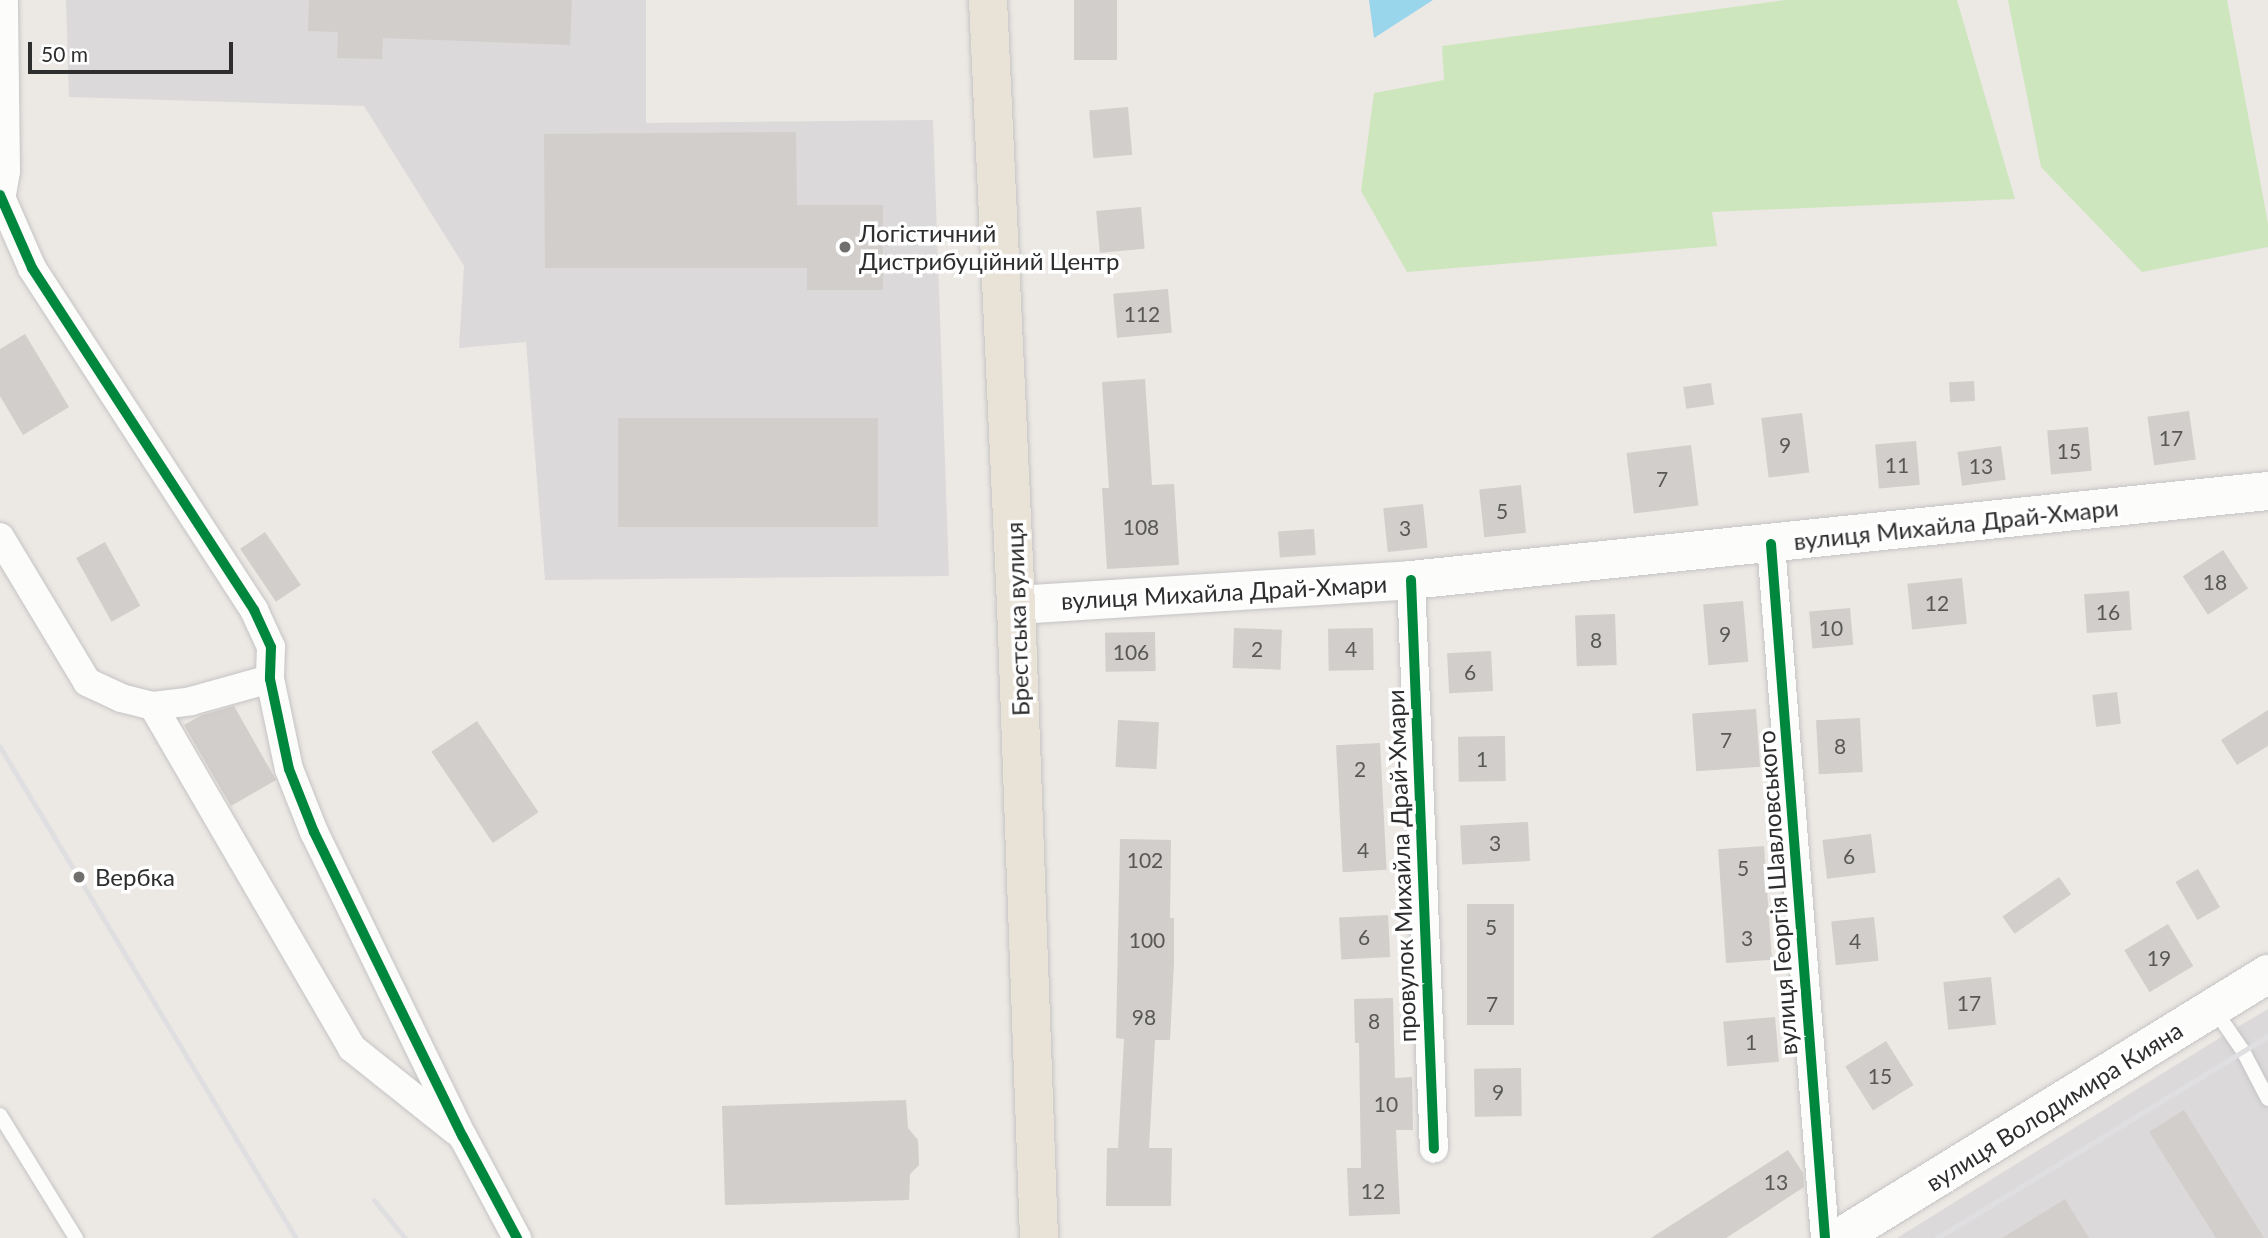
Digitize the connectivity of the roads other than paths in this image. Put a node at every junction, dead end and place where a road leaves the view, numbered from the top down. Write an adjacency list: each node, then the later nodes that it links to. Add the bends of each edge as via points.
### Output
1 (4, 0): 3 (street, via 6,171)
2 (988, 0): 8 (highway, Брестська вулиця)
3 (1, 194): 9 (street, via 32,268 254,610 271,647)
4 (2268, 491): 6 (main road, вулиця Михайла Драй-Хмари)
5 (0, 537): 10 (street, via 87,682)
6 (1771, 544): 7 (main road, вулиця Михайла Драй-Хмари); 20 (street, вулиця Георгія Шавловського)
7 (1411, 580): 8 (main road, вулиця Михайла Драй-Хмари); 16 (street, провулок Михайла Драй-Хмари)
8 (1016, 604): 19 (highway, Брестська вулиця)
9 (270, 679): 10 (street, via 183,703); 15 (street, via 289,769 314,832)
10 (153, 706): 15 (street, via 352,1048)
11 (2268, 974): 12 (main road, вулиця Володимира Кияна)
12 (2213, 1008): 13 (lane); 21 (main road, вулиця Володимира Кияна)
13 (2268, 1099)
14 (0, 1115): 17 (lane)
15 (463, 1137): 18 (street)
16 (1434, 1149)
17 (76, 1238)
18 (517, 1238)
19 (1039, 1238)
20 (1825, 1238)
21 (1839, 1238)

